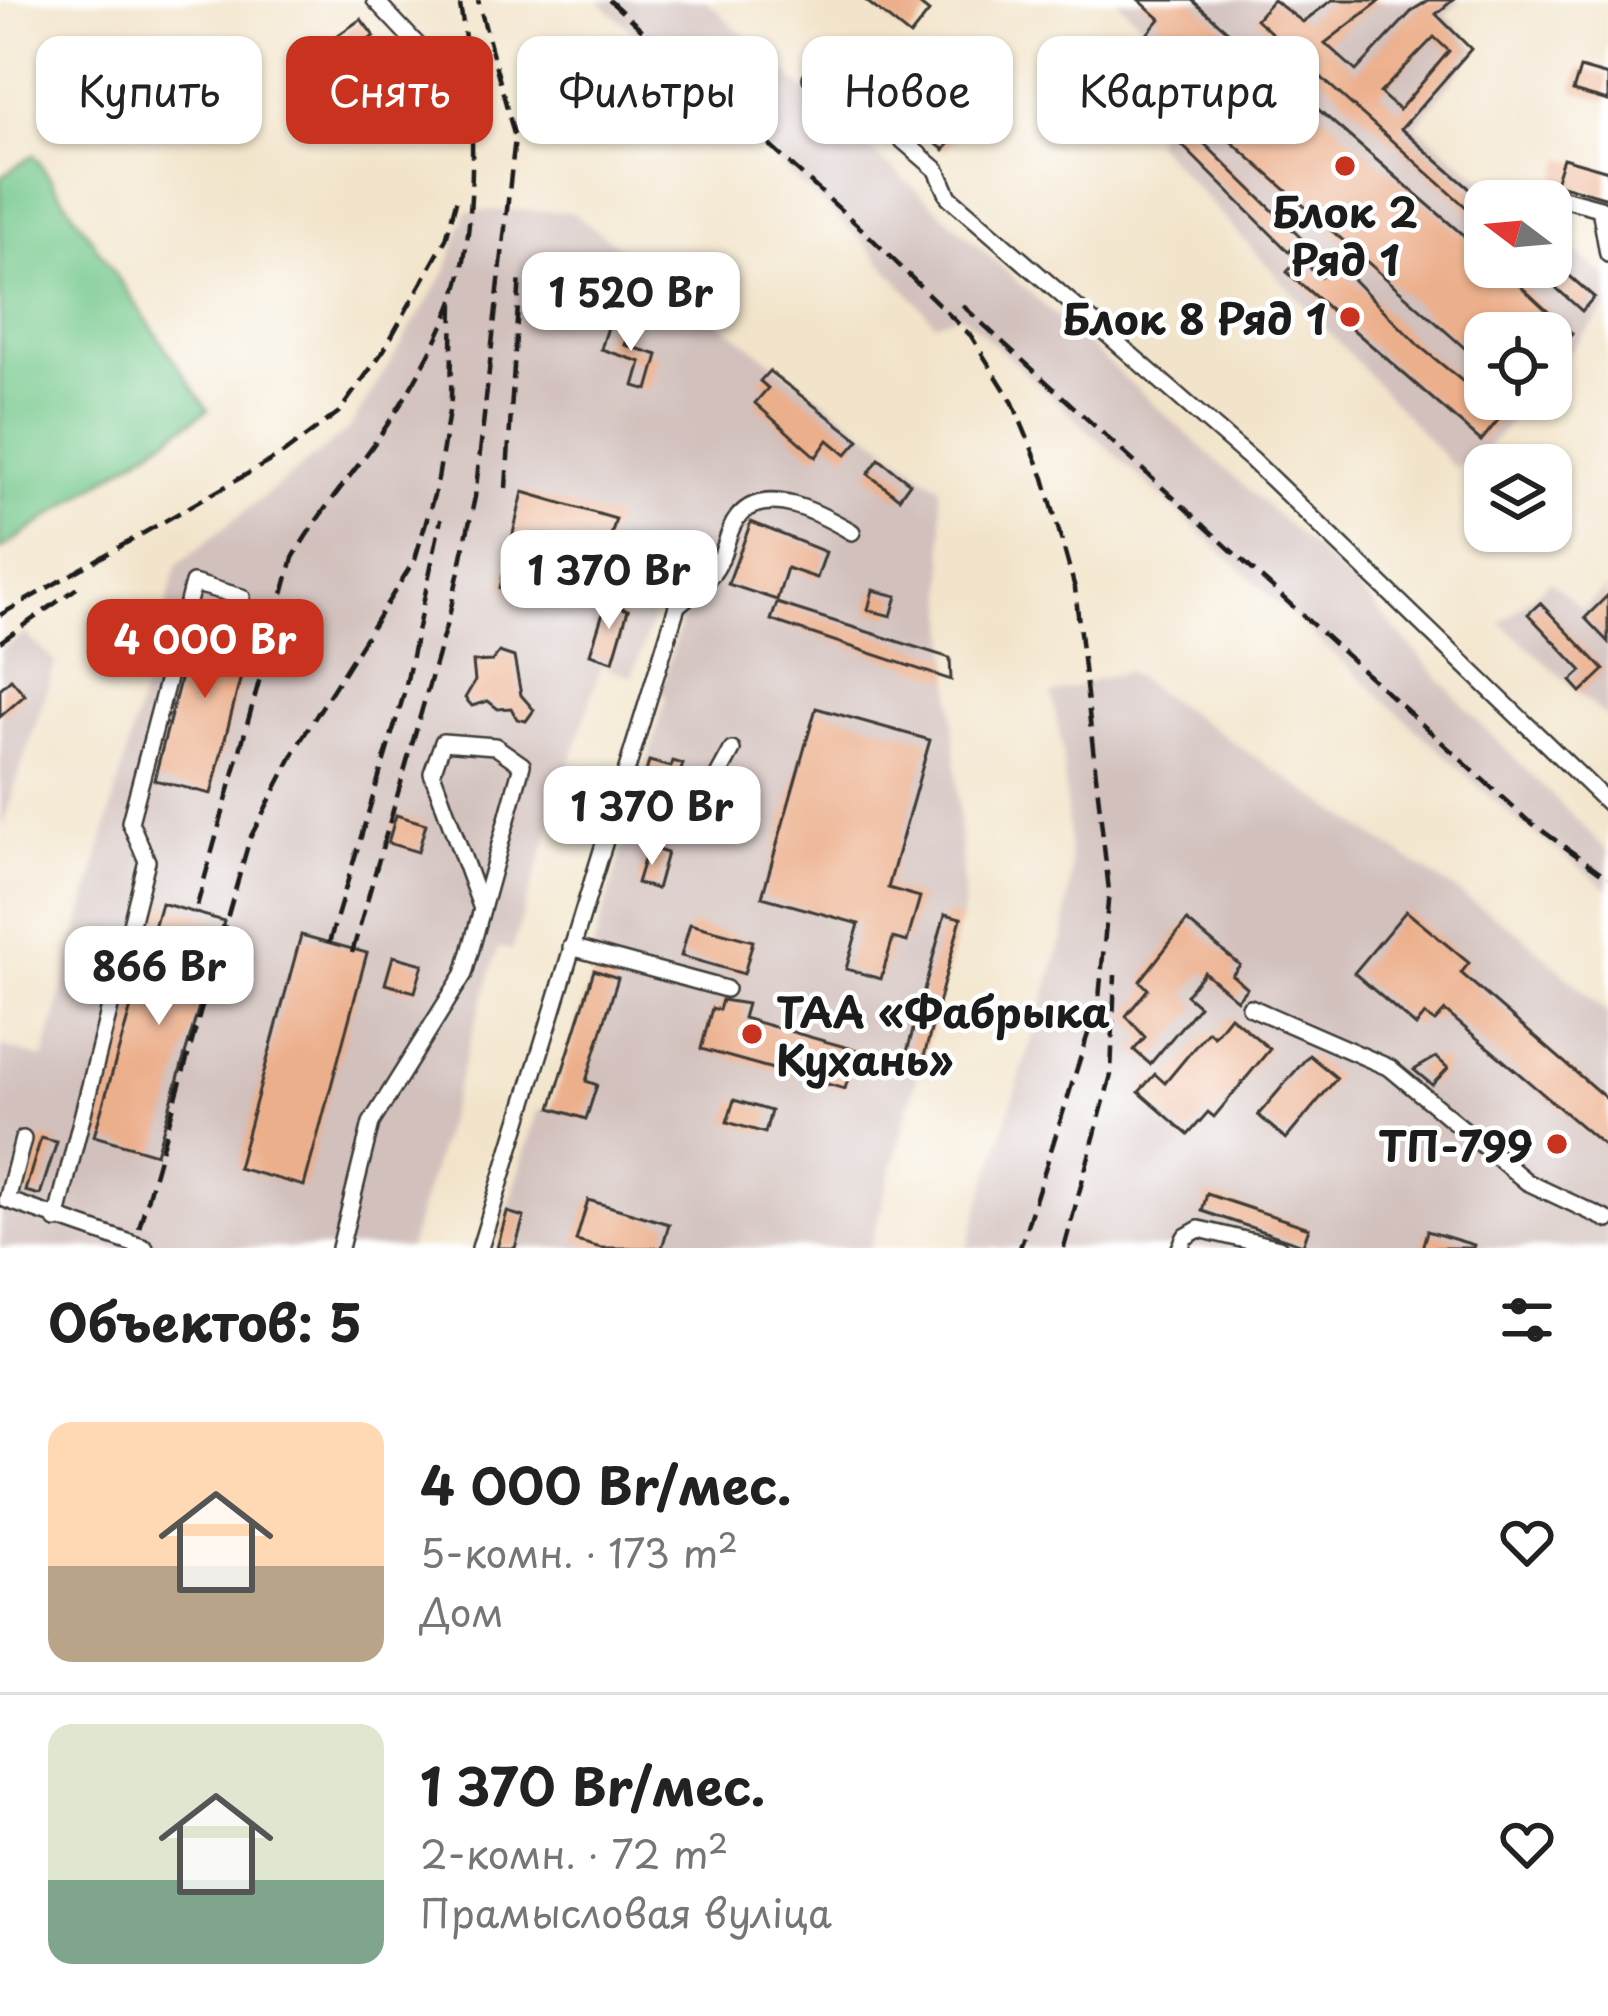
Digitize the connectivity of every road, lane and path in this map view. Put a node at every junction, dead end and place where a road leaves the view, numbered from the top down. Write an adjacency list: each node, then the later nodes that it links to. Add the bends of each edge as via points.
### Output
1 (375, 0): 2 (street)
2 (409, 36)
3 (907, 144): 10 (street, via 937,170 949,197 1252,460)
4 (1572, 201): 5 (street, via 1600,208)
5 (1608, 254)
6 (852, 532): 9 (street, via 804,506 775,504 738,516 715,571 677,606)
7 (242, 597): 16 (street, via 193,583 130,822 147,861)
8 (732, 750): 9 (street, via 702,805)
9 (621, 787): 12 (street)
10 (1608, 803)
11 (482, 909): 11 (street, via 522,765 495,746 443,742 432,773); 19 (street, via 464,974 371,1123)
12 (571, 947): 13 (street); 20 (street)
13 (726, 989)
14 (1250, 1007): 17 (street, via 1390,1068 1527,1182)
15 (23, 1139): 16 (street, via 7,1200)
16 (56, 1220): 18 (street)
17 (1608, 1220)
18 (145, 1248)
19 (340, 1248)
20 (480, 1248)
21 (1180, 1248): 22 (street, via 1199,1228)
22 (1279, 1248)

